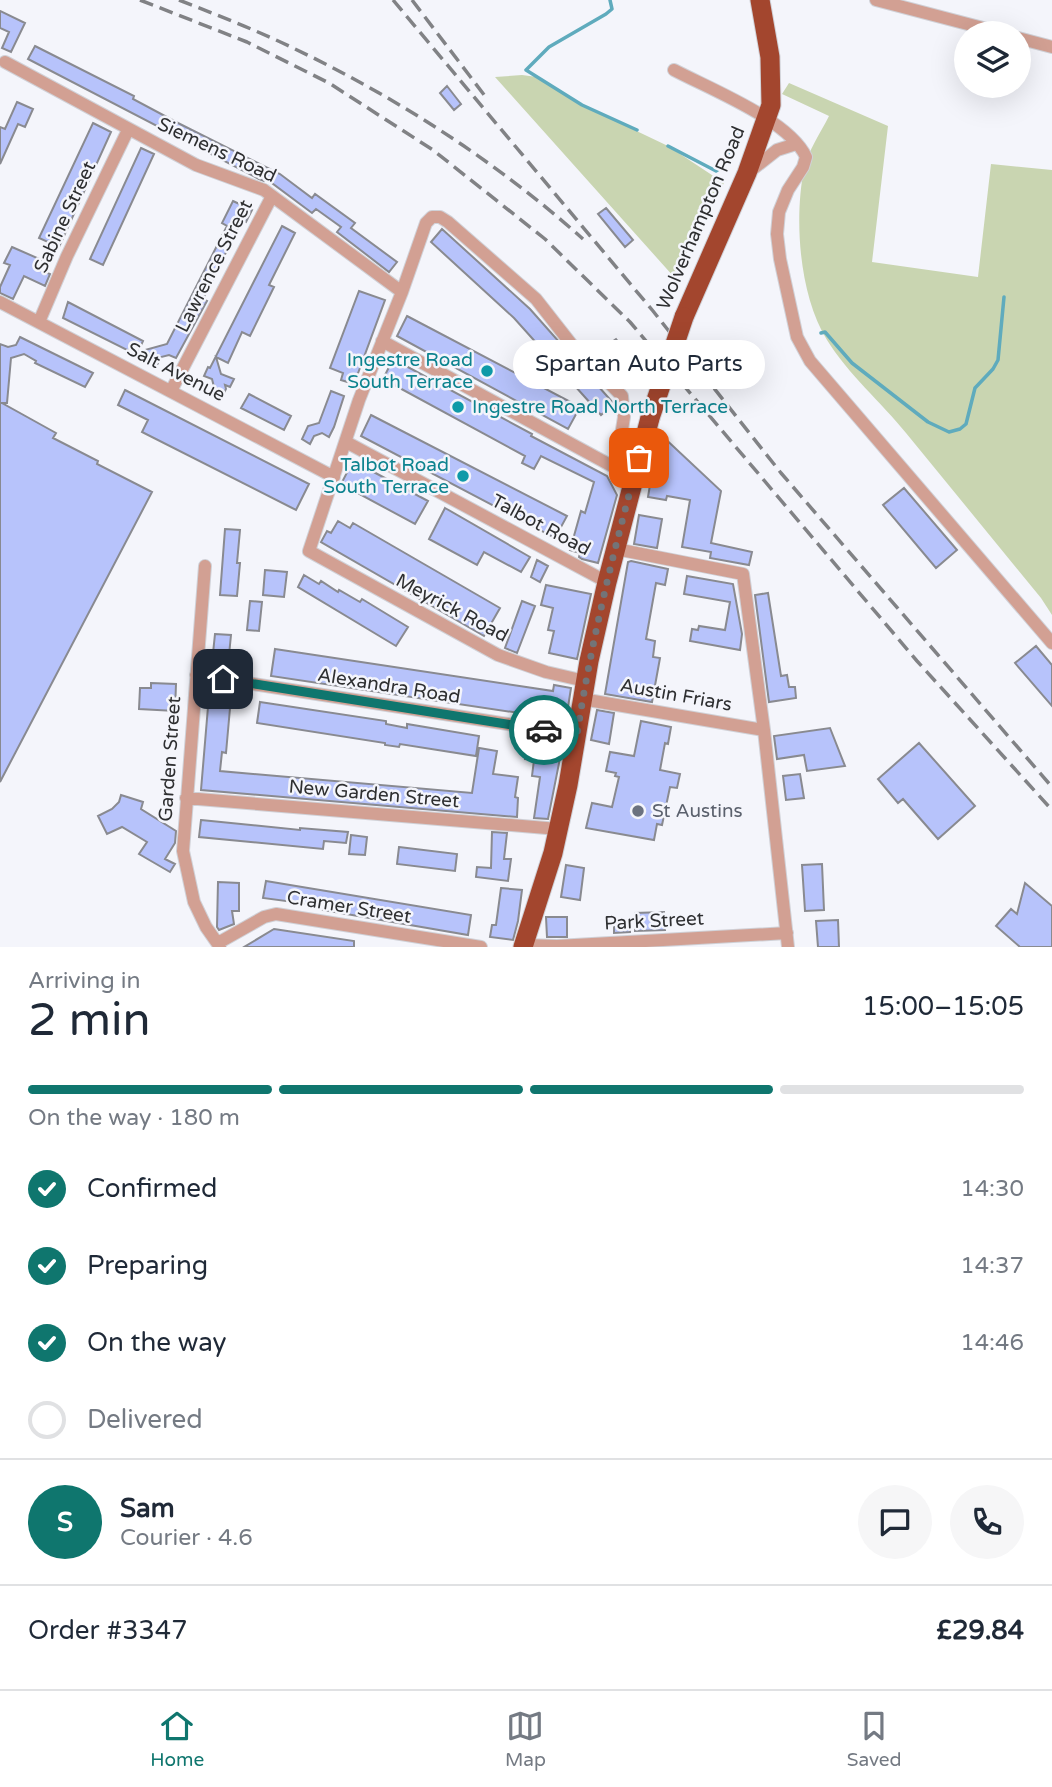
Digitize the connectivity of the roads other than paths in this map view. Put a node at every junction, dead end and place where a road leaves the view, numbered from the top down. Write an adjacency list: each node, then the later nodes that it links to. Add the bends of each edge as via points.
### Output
1 (760, 0): 8 (highway, Wolverhampton Road, via 772,87)
2 (876, 0): 3 (street)
3 (956, 21)
4 (1031, 41): 5 (street)
5 (1052, 47)
6 (5, 62): 9 (street, Siemens Road)
7 (674, 69): 8 (street)
8 (767, 117): 10 (street); 11 (highway, Wolverhampton Road)
9 (128, 130): 12 (street, Siemens Road); 15 (street, Sabine Street)
10 (796, 144): 11 (street, via 777,150); 25 (street, via 806,157 779,212 777,234 797,337 810,361)
11 (747, 173): 21 (highway, Wolverhampton Road, bridge, via 684,317)
12 (272, 196): 13 (street, Siemens Road); 17 (street, Lawrence Street)
13 (402, 292): 16 (street); 19 (street, via 426,223 432,218 448,222 536,299 572,345 622,396 624,417)
14 (0, 302): 15 (street, Salt Avenue)
15 (38, 322): 17 (street, Salt Avenue)
16 (382, 341): 18 (street); 19 (street)
17 (171, 391): 20 (street, Salt Avenue)
18 (345, 442): 20 (street); 24 (street, Talbot Road)
19 (616, 467): 21 (street)
20 (334, 477): 27 (street, Meyrick Road, via 309,551 477,646)
21 (634, 478): 22 (highway, Wolverhampton Road)
22 (616, 549): 24 (highway, Wolverhampton Road); 28 (street, via 743,574)
23 (205, 566): 26 (street, Garden Street)
24 (607, 582): 27 (highway, Wolverhampton Road)
25 (1052, 643)
26 (195, 675): 29 (street, Alexandra Road); 30 (street, Garden Street)
27 (584, 690): 28 (street, Austin Friars); 29 (highway, Wolverhampton Road)
28 (764, 730): 32 (street)
29 (577, 735): 31 (highway, Wolverhampton Road)
30 (186, 798): 31 (street, New Garden Street); 34 (street, Garden Street, via 188,877 194,902)
31 (558, 829): 35 (highway, Wolverhampton Road)
32 (787, 933): 33 (street, Park Street); 37 (street)
33 (658, 943): 35 (street, Park Street)
34 (219, 945): 36 (street, Cramer Street, via 276,914)
35 (523, 946)
36 (481, 947)
37 (788, 947)

